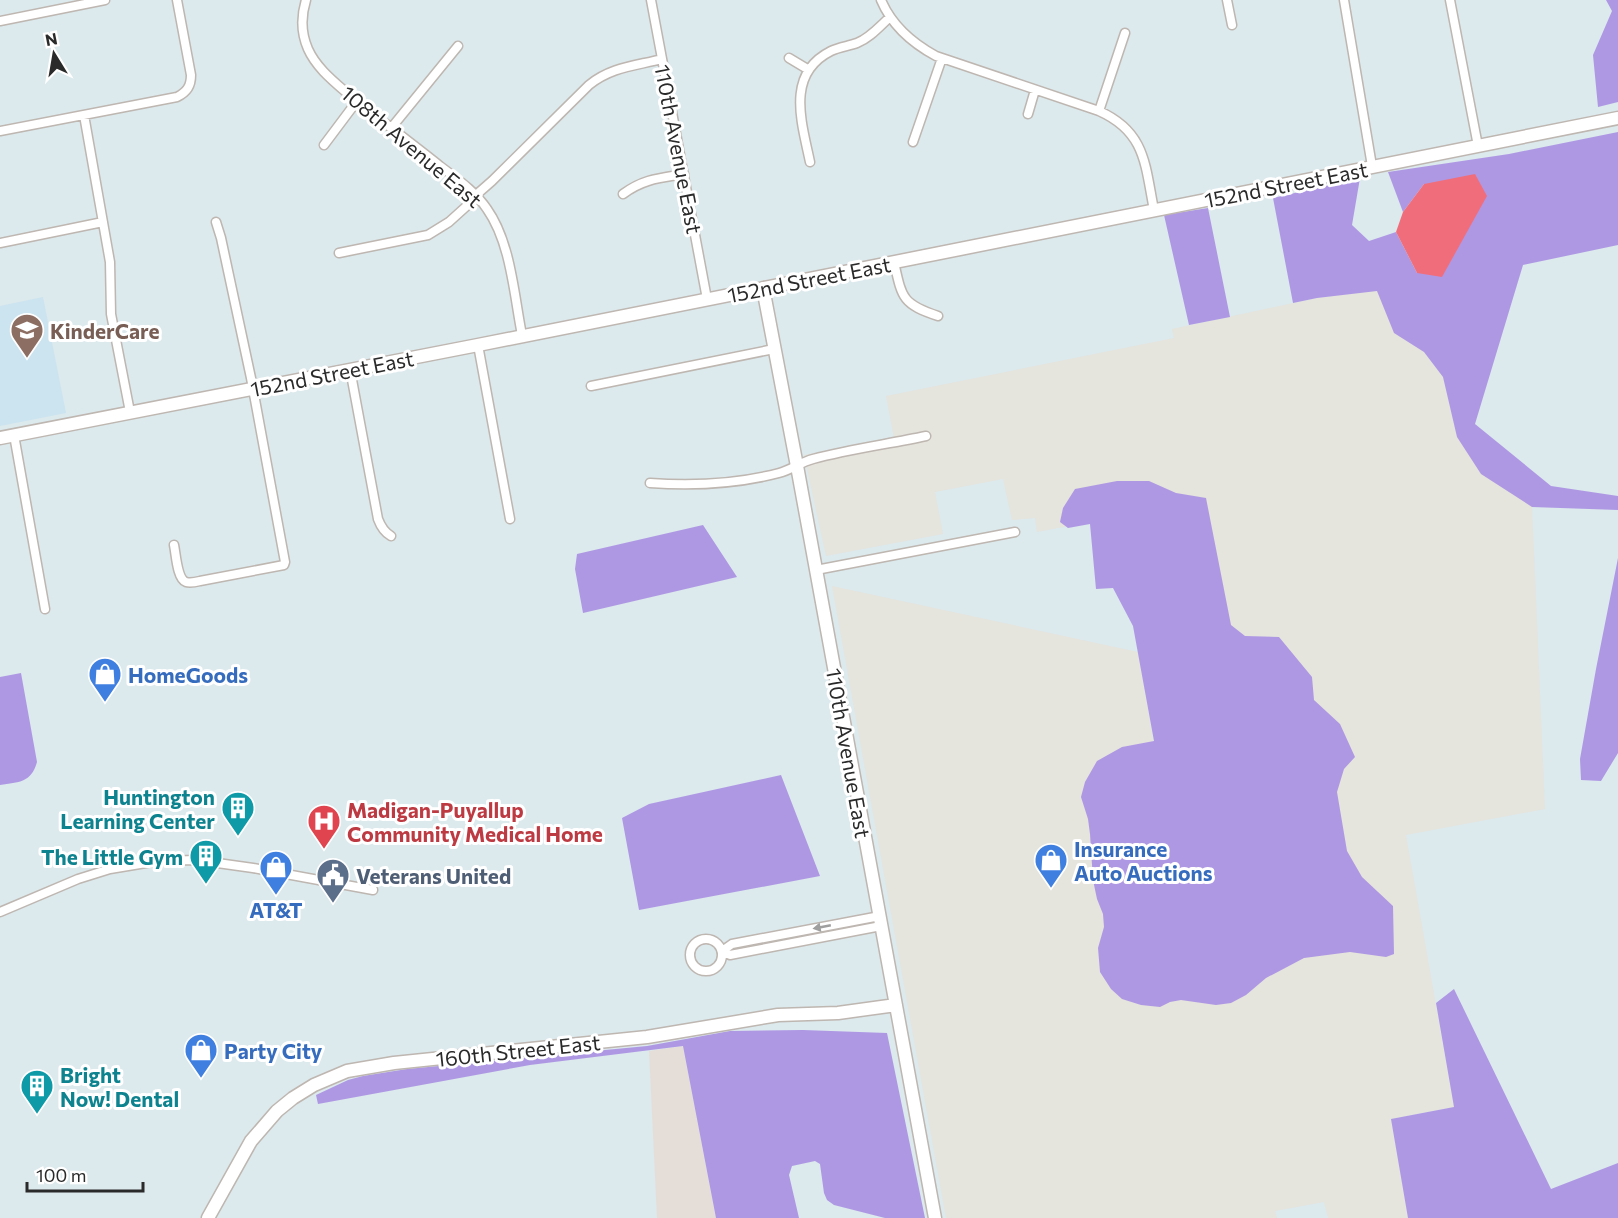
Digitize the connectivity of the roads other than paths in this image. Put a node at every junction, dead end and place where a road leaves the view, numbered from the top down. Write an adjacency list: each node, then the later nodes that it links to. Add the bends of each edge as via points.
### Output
1 (105, 0): 10 (street)
2 (177, 0): 22 (street, via 191,75 188,89 177,97)
3 (306, 0): 19 (street, 108th Avenue East, via 302,22 308,51 325,74)
4 (651, 0): 16 (street, 110th Avenue East)
5 (881, 0): 9 (street)
6 (1227, 0): 11 (street)
7 (1344, 0): 30 (street)
8 (1450, 0): 28 (street)
9 (890, 17): 15 (street, via 915,43); 17 (street, via 865,39 822,56)
10 (0, 21)
11 (1232, 25)
12 (1125, 33): 20 (street)
13 (458, 46): 24 (street)
14 (789, 58): 17 (street)
15 (942, 58): 18 (street); 26 (street)
16 (662, 59): 31 (street, 110th Avenue East); 32 (street, via 598,78)
17 (809, 70): 29 (street, via 799,103)
18 (1035, 90): 20 (street); 21 (street)
19 (357, 102): 24 (street, 108th Avenue East); 27 (street)
20 (1099, 111): 34 (street, via 1119,122 1135,138)
21 (1028, 114)
22 (84, 115): 25 (street); 35 (street)
23 (1618, 118): 28 (street, 152nd Street East)
24 (392, 127): 32 (street, 108th Avenue East)
25 (0, 131)
26 (913, 142)
27 (324, 145)
28 (1478, 146): 30 (street, 152nd Street East)
29 (810, 162)
30 (1372, 166): 34 (street, 152nd Street East)
31 (684, 174): 33 (street, via 644,181); 41 (street, 110th Avenue East)
32 (476, 195): 38 (street, via 449,222 428,235); 43 (street, 108th Avenue East, via 500,234)
33 (623, 195)
34 (1155, 210): 39 (street, 152nd Street East)
35 (103, 222): 37 (street); 49 (street, via 110,262 111,314)
36 (216, 222): 48 (street)
37 (0, 243)
38 (339, 253)
39 (894, 262): 40 (street, 152nd Street East); 42 (street, via 907,300 917,309)
40 (763, 288): 41 (street, 152nd Street East); 45 (street, 110th Avenue East)
41 (706, 299): 43 (street, 152nd Street East)
42 (938, 316)
43 (522, 335): 44 (street, 152nd Street East)
44 (478, 345): 46 (street, 152nd Street East); 55 (street)
45 (774, 349): 47 (street); 53 (street, 110th Avenue East)
46 (350, 369): 48 (street, 152nd Street East); 57 (street, via 378,519)
47 (591, 386)
48 (253, 388): 49 (street, 152nd Street East); 58 (street, via 284,565 187,582 179,573)
49 (130, 412): 50 (street, 152nd Street East)
50 (14, 435): 52 (street, 152nd Street East); 60 (street)
51 (926, 436): 53 (street, via 812,459)
52 (0, 438)
53 (797, 466): 54 (street, via 779,473 710,484); 59 (street, 110th Avenue East)
54 (650, 483)
55 (510, 519)
56 (1015, 532): 59 (street)
57 (391, 536)
58 (174, 545)
59 (816, 570): 63 (street, 110th Avenue East)
60 (45, 609)
61 (374, 890): 62 (street, via 196,860 167,861 110,869)
62 (0, 912)
63 (880, 921): 64 (street, via 730,956); 65 (street, 110th Avenue East)
64 (722, 951)
65 (896, 1005): 66 (street, 160th Street East, via 778,1015 647,1037 347,1071 293,1098 270,1119 240,1158); 67 (street, 110th Avenue East)
66 (208, 1218)
67 (935, 1218)

